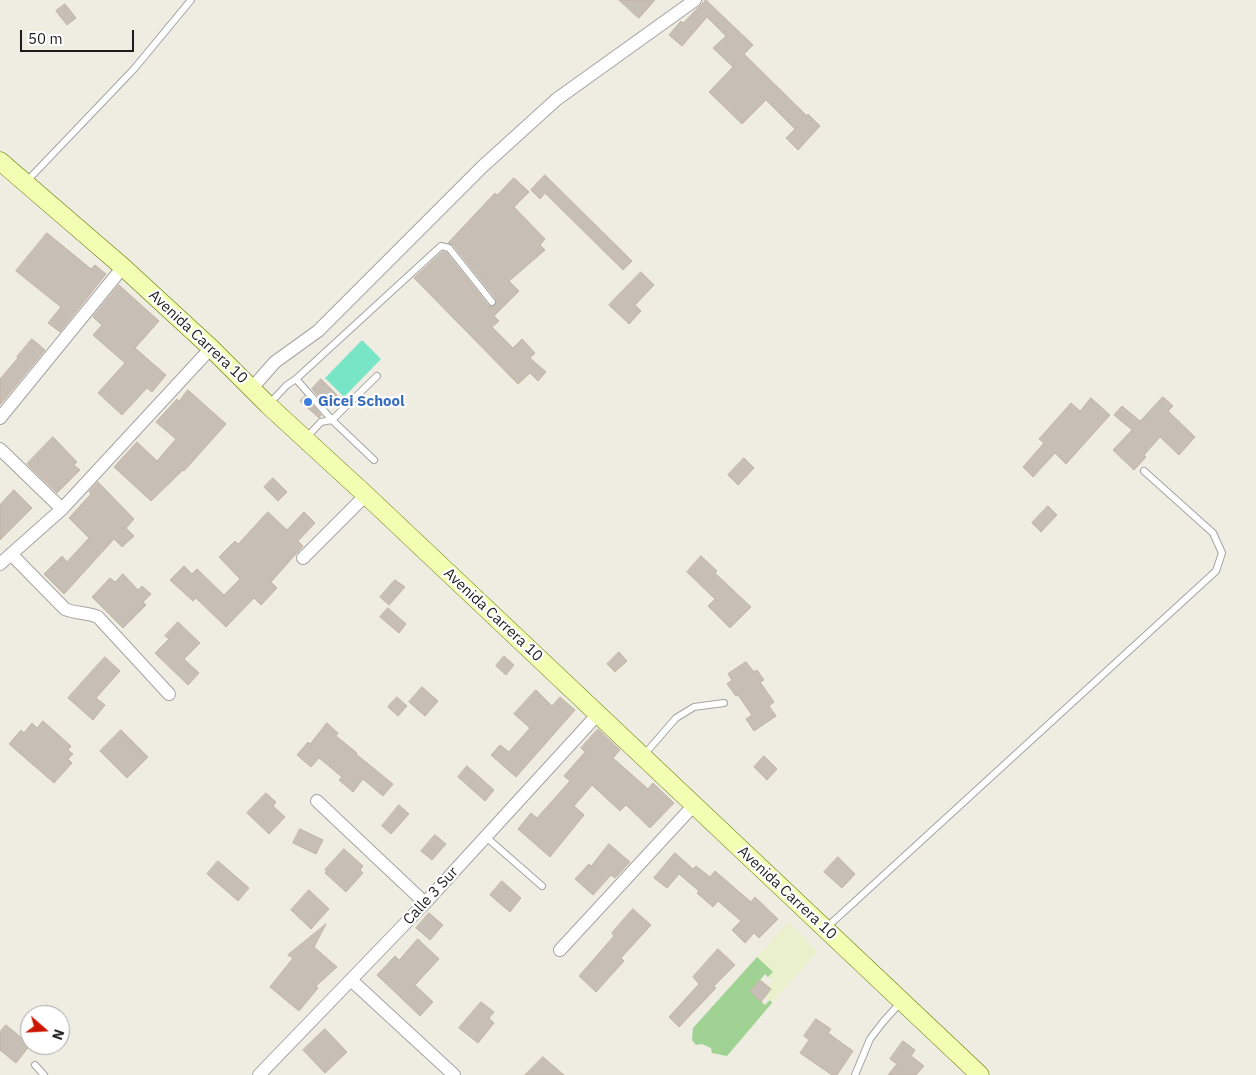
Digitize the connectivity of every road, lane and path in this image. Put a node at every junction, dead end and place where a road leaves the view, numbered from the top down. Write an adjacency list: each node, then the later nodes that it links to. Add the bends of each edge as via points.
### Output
1 (191, 0): 4 (lane, via 134,69)
2 (695, 0): 10 (street, via 557,99 482,167 318,331 275,362)
3 (0, 161): 4 (street, Avenida Carrera 10)
4 (25, 182): 5 (street, Avenida Carrera 10)
5 (123, 267): 7 (street, Avenida Carrera 10); 12 (street)
6 (492, 302): 9 (lane, via 449,248 441,246)
7 (211, 348): 10 (street, Avenida Carrera 10); 19 (street)
8 (377, 376): 13 (lane)
9 (296, 379): 11 (lane); 13 (lane)
10 (252, 388): 11 (street, Avenida Carrera 10)
11 (268, 405): 14 (street, Avenida Carrera 10)
12 (0, 418)
13 (332, 420): 14 (lane, via 321,422); 16 (lane)
14 (305, 439): 18 (street, Avenida Carrera 10)
15 (0, 449): 19 (street)
16 (374, 460)
17 (1144, 471): 32 (lane, via 1213,533 1222,553 1216,571)
18 (366, 495): 21 (street); 25 (street, Avenida Carrera 10)
19 (62, 508): 20 (street)
20 (11, 554): 22 (street); 23 (street, via 65,609 98,617)
21 (303, 558)
22 (0, 564)
23 (169, 694)
24 (724, 703): 26 (lane, via 694,707 676,718)
25 (598, 714): 26 (street, Avenida Carrera 10); 29 (street, Calle 3 Sur)
26 (642, 756): 28 (street, Avenida Carrera 10)
27 (318, 801): 31 (street)
28 (694, 805): 32 (street, Avenida Carrera 10); 33 (street)
29 (486, 837): 30 (lane); 31 (street, Calle 3 Sur)
30 (542, 886)
31 (425, 904): 34 (street, Calle 3 Sur)
32 (825, 929): 35 (street, Avenida Carrera 10)
33 (560, 950)
34 (351, 980): 38 (street, Calle 3 Sur); 39 (street)
35 (902, 1001): 40 (lane, via 870,1039); 41 (street, Avenida Carrera 10)
36 (35, 1065): 37 (lane)
37 (44, 1075)
38 (259, 1075)
39 (454, 1075)
40 (855, 1075)
41 (980, 1075)

